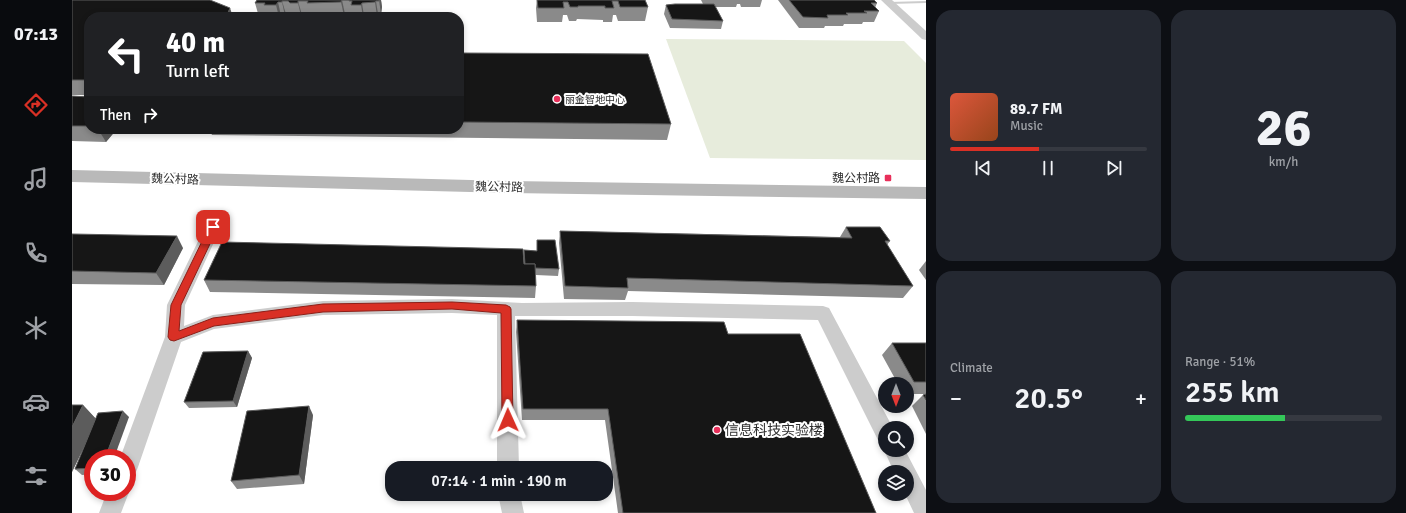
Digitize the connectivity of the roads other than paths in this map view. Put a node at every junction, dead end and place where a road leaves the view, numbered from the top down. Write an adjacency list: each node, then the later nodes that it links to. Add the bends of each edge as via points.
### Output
1 (888, 1): 2 (lane); 3 (street)
2 (926, 2)
3 (926, 37)
4 (72, 176): 5 (street, 魏公村路, via 510,188)
5 (926, 193)
6 (213, 227): 8 (street, via 176,305)
7 (506, 309): 8 (street, via 452,306 323,308 213,322); 9 (street, via 823,313); 11 (street)
8 (174, 337): 10 (street)
9 (879, 421)
10 (134, 449)
11 (508, 461)
12 (914, 490): 17 (street)
13 (115, 501): 15 (street)
14 (510, 501): 16 (street)
15 (110, 513)
16 (513, 513)
17 (926, 513)

